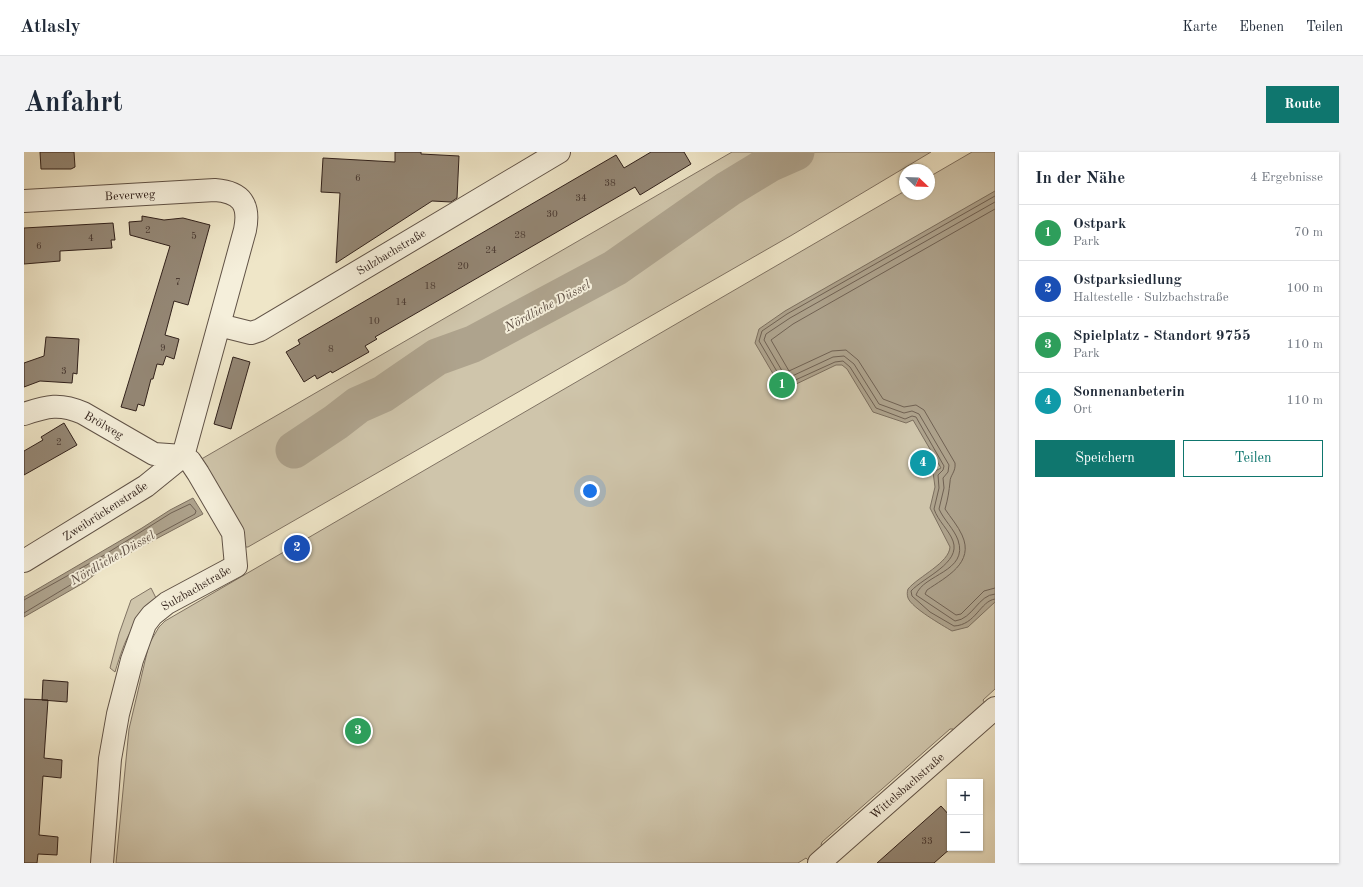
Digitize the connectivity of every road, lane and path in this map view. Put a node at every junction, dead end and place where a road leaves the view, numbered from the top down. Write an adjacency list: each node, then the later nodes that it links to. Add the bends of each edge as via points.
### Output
1 (559, 152): 3 (street, Sulzbachstraße, via 260,330 251,333)
2 (24, 201): 3 (street, Beverweg, via 215,190 236,195 245,206 247,219)
3 (218, 325): 5 (street)
4 (24, 414): 5 (street, Brölweg, via 59,405 70,407 154,454)
5 (183, 456): 6 (street, Zweibrückenstraße, via 146,486); 8 (street, Sulzbachstraße, via 190,461 233,533 236,566 167,603 145,624 132,660 110,759)
6 (24, 561)
7 (995, 708): 9 (street, Wittelsbachstraße)
8 (102, 863)
9 (819, 863)

